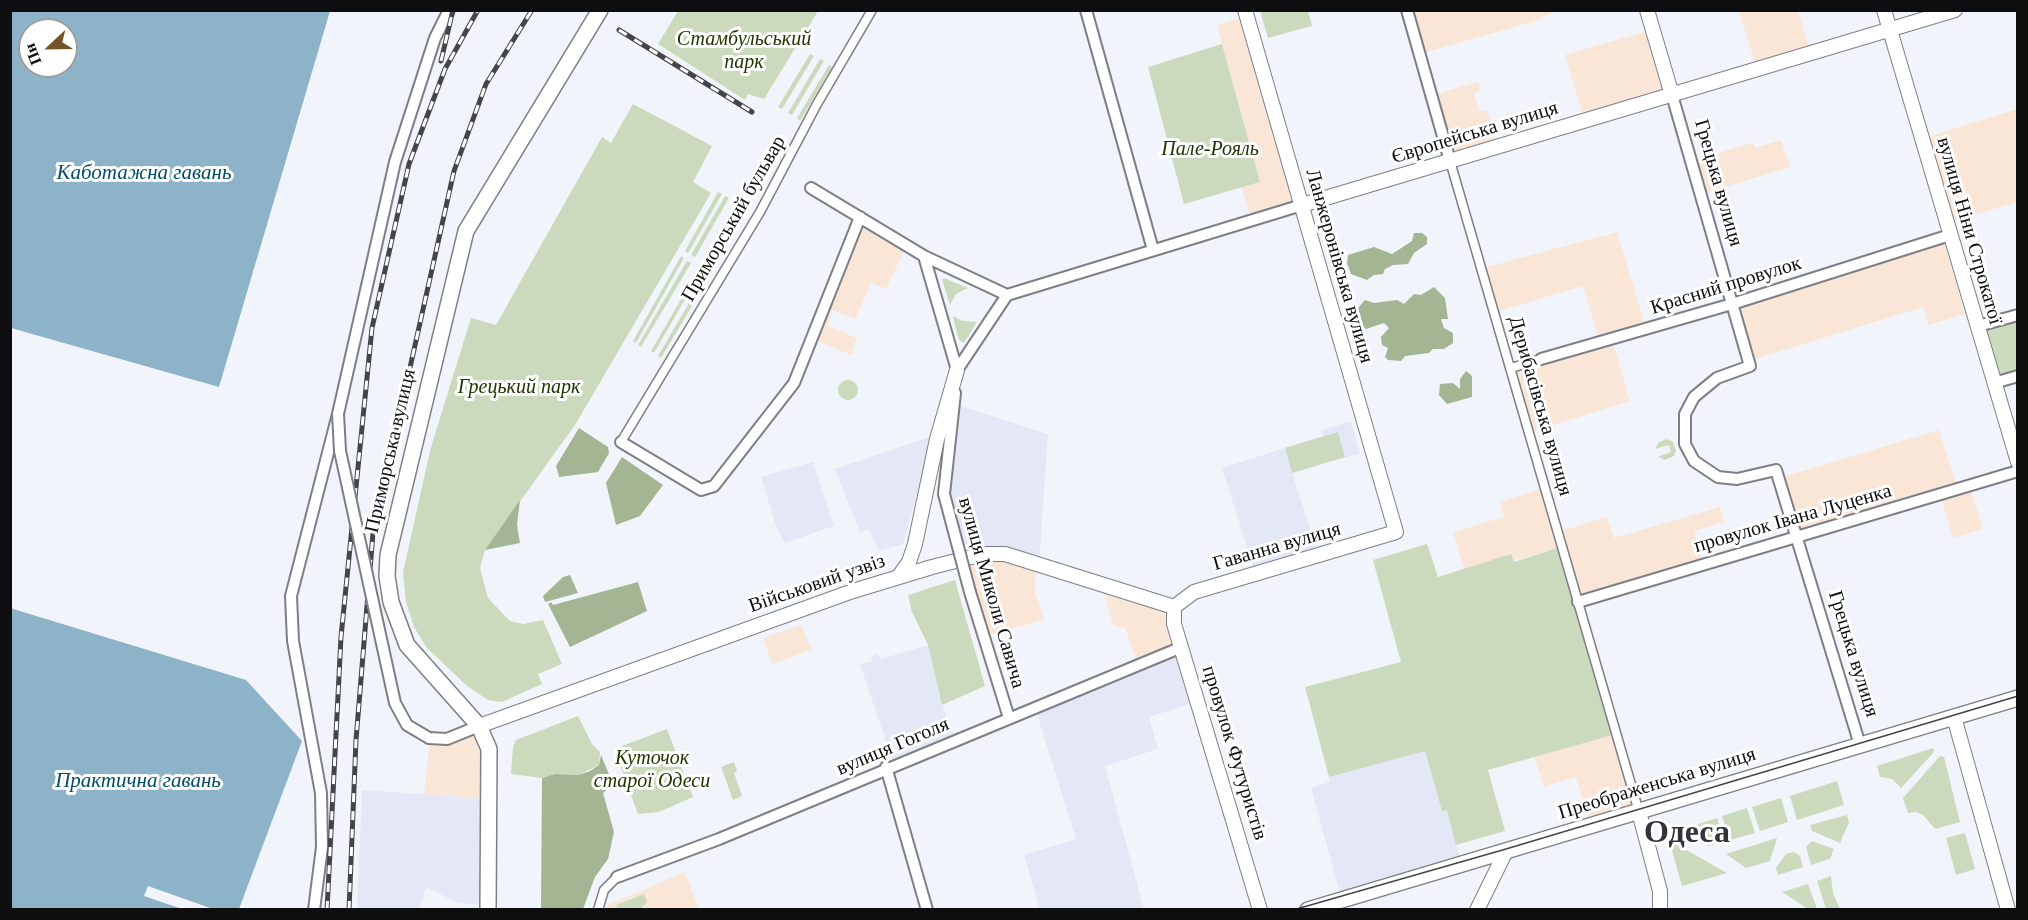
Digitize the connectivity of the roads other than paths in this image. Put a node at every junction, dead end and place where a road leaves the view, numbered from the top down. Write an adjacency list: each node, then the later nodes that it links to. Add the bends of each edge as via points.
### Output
1 (449, 10): 28 (street, via 430,52 391,178)
2 (600, 10): 41 (main road, Приморська вулиця, via 466,231 388,555 391,602 407,645)
3 (872, 10): 29 (street, Приморський бульвар, via 760,212)
4 (1086, 10): 17 (street)
5 (1245, 10): 14 (street, Ланжеронівська вулиця)
6 (1407, 10): 12 (street, Дерибасівська вулиця)
7 (1647, 10): 11 (street, Грецька вулиця)
8 (1884, 10): 10 (street, вулиця Ніни Строкатої)
9 (1955, 10): 10 (street, Європейська вулиця)
10 (1890, 30): 11 (street, Європейська вулиця); 16 (street, вулиця Ніни Строкатої)
11 (1672, 95): 12 (street, Європейська вулиця); 20 (street, Грецька вулиця)
12 (1450, 161): 14 (street, Європейська вулиця); 24 (street, Дерибасівська вулиця)
13 (812, 188): 15 (street)
14 (1302, 205): 17 (street, Європейська вулиця); 32 (street, Ланжеронівська вулиця)
15 (860, 217): 18 (street); 29 (street, via 794,383 714,486 701,490)
16 (1950, 235): 20 (street, Красний провулок); 22 (street, вулиця Ніни Строкатої)
17 (1153, 250): 19 (street, Європейська вулиця)
18 (924, 256): 19 (street); 25 (street)
19 (1007, 295): 25 (street)
20 (1732, 304): 23 (street, Красний провулок); 33 (street, Грецька вулиця, via 1750,366 1717,378 1694,397 1685,414 1685,444 1695,461 1718,477 1737,479 1776,470)
21 (2018, 315): 22 (street)
22 (1977, 326): 27 (street, вулиця Ніни Строкатої)
23 (1541, 359): 24 (street, Красний провулок)
24 (1511, 368): 35 (street, Дерибасівська вулиця)
25 (957, 370): 34 (street, via 937,439 915,544); 40 (street, вулиця Миколи Савича, bridge, via 944,494)
26 (2018, 376): 27 (street)
27 (1994, 383): 30 (street, вулиця Ніни Строкатої)
28 (338, 414): 41 (street, bridge, via 339,451 395,703 407,725 429,738 447,739); 47 (street, via 297,563 290,607 321,793 322,847)
29 (621, 442)
30 (2018, 462)
31 (2018, 471): 33 (street, провулок Івана Луценка)
32 (1396, 532): 36 (street, Гаванна вулиця, via 1194,592)
33 (1797, 537): 35 (street, провулок Івана Луценка); 42 (street, Грецька вулиця)
34 (899, 576): 36 (street, Військовий узвіз, via 983,554 1005,554); 41 (street, Військовий узвіз)
35 (1578, 602): 44 (street, Дерибасівська вулиця)
36 (1174, 607): 37 (street, провулок Футуристів, via 1174,624)
37 (1182, 646): 40 (street, вулиця Гоголя); 51 (street, провулок Футуристів)
38 (2018, 698): 39 (main road, Преображенська вулиця)
39 (1954, 717): 42 (main road, Преображенська вулиця); 55 (street)
40 (1009, 718): 43 (street, вулиця Гоголя)
41 (479, 726): 48 (main road, Приморська вулиця, via 491,759)
42 (1860, 746): 44 (main road, Преображенська вулиця)
43 (886, 767): 46 (street, вулиця Гоголя, via 719,839); 50 (street)
44 (1639, 812): 45 (main road, Преображенська вулиця); 54 (street, via 1660,891)
45 (1506, 851): 52 (main road, Преображенська вулиця); 53 (street)
46 (617, 877): 49 (street, via 604,890)
47 (314, 909)
48 (488, 909)
49 (598, 909)
50 (927, 909)
51 (1260, 909)
52 (1308, 909)
53 (1477, 909)
54 (1660, 909)
55 (2008, 909)

